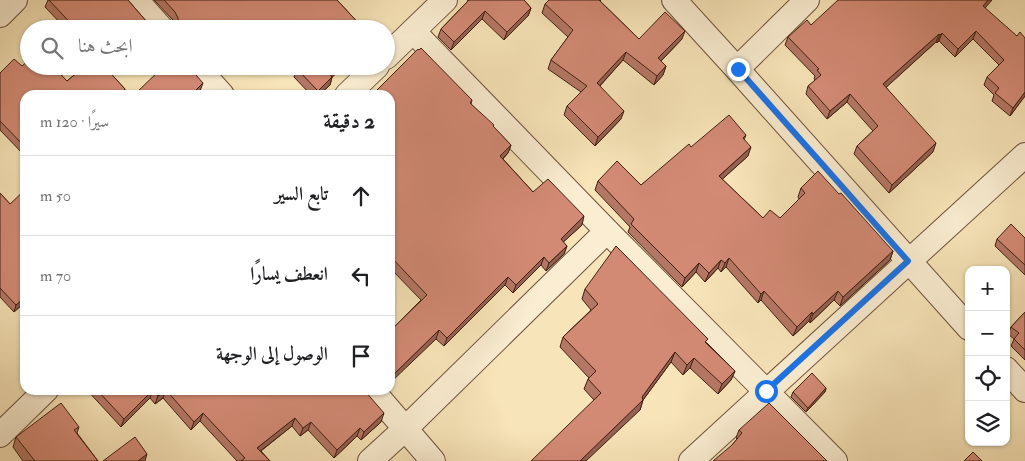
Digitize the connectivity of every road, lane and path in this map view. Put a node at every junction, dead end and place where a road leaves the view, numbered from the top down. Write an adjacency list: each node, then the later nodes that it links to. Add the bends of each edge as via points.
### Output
1 (15, 0): 6 (street)
2 (136, 0): 7 (street)
3 (445, 0): 8 (street)
4 (674, 0): 10 (street)
5 (807, 0): 10 (street)
6 (0, 15)
7 (154, 20)
8 (413, 31): 9 (street); 16 (street)
9 (395, 48)
10 (738, 69): 17 (street)
11 (204, 75): 13 (street)
12 (368, 75): 14 (street)
13 (218, 90)
14 (352, 90)
15 (1025, 155): 17 (street)
16 (607, 231): 21 (street); 24 (street)
17 (908, 261): 18 (street); 21 (street)
18 (965, 324)
19 (1010, 374): 20 (street)
20 (1025, 390)
21 (766, 391): 28 (street); 29 (street)
22 (41, 395): 25 (street)
23 (376, 395): 24 (street)
24 (405, 429): 26 (street); 27 (street)
25 (0, 435)
26 (370, 461)
27 (433, 461)
28 (691, 461)
29 (835, 461)

